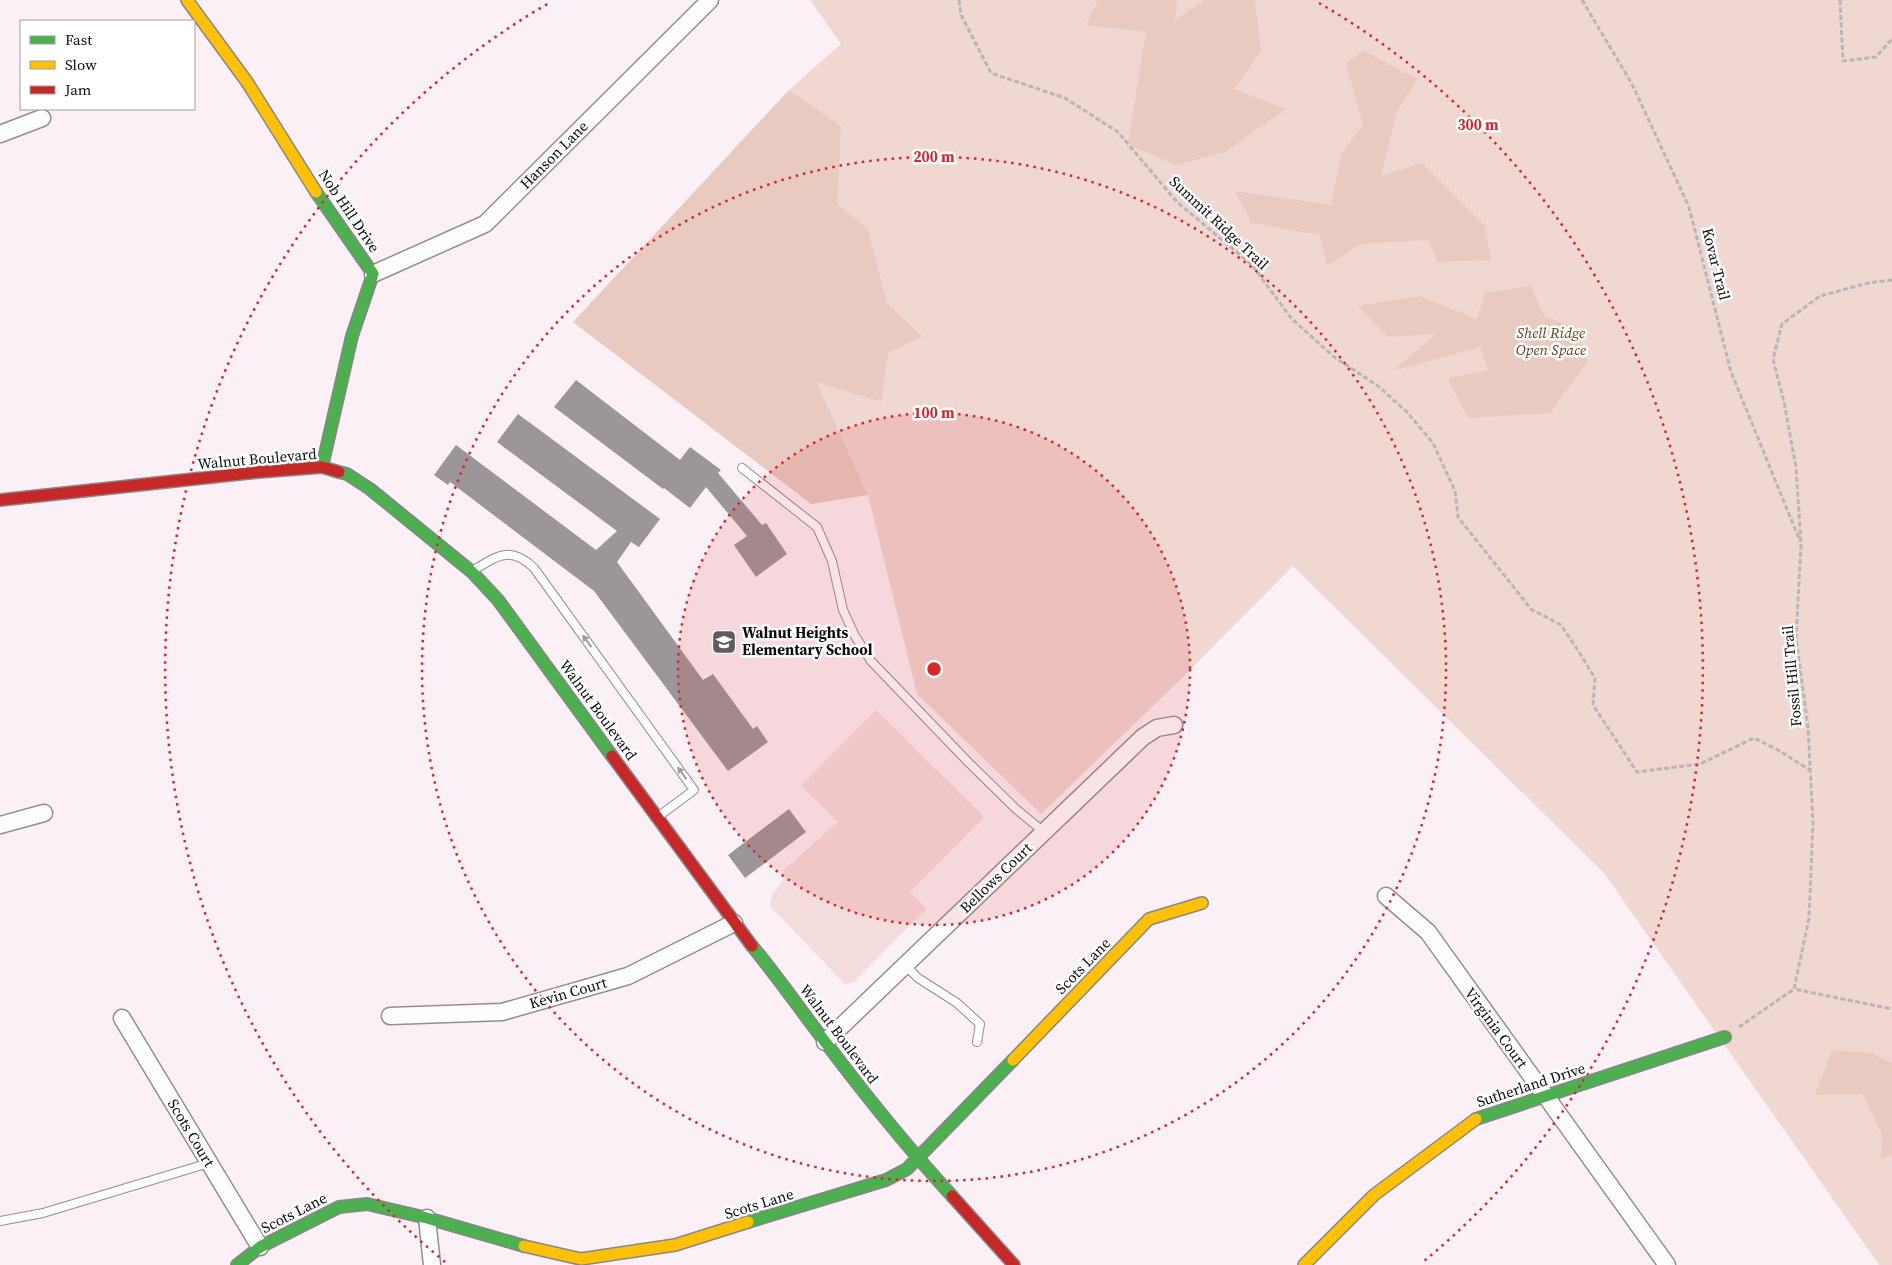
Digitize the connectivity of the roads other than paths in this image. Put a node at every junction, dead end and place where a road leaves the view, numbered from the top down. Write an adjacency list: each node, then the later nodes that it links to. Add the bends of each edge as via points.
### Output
1 (187, 0): 5 (street, Nob Hill Drive, via 248,82)
2 (710, 0): 5 (street, Hanson Lane, via 485,224)
3 (42, 118): 4 (street)
4 (0, 134)
5 (373, 274): 6 (street, Nob Hill Drive, via 352,336)
6 (322, 467): 8 (street, Walnut Boulevard); 9 (street, Walnut Boulevard, via 347,474 370,489)
7 (742, 468): 14 (lane, via 817,527 832,561 843,610 871,661 982,776)
8 (0, 500)
9 (472, 572): 12 (street, Walnut Boulevard, via 498,600); 12 (lane, one-way to 9, via 694,790 534,568 523,558 507,554 493,558)
10 (1174, 725): 14 (street, Bellows Court, via 1157,728 1143,736)
11 (44, 813): 13 (street)
12 (658, 817): 17 (street, Walnut Boulevard)
13 (0, 825)
14 (1044, 832): 18 (street, Bellows Court)
15 (1386, 896): 24 (street, Virginia Court, via 1428,932)
16 (1202, 903): 25 (street, Scots Lane, via 1149,919)
17 (734, 923): 19 (street, Kevin Court, via 628,976 502,1012); 22 (street, Walnut Boulevard)
18 (905, 966): 22 (street, Bellows Court); 23 (lane, via 957,1003 980,1024)
19 (390, 1016)
20 (122, 1018): 26 (street, Scots Court)
21 (1725, 1037): 24 (street, Sutherland Drive)
22 (825, 1042): 25 (street, Walnut Boulevard)
23 (976, 1042)
24 (1545, 1096): 34 (street, Sutherland Drive, via 1473,1120 1374,1195); 35 (street, Virginia Court)
25 (917, 1158): 30 (street, Scots Lane, via 886,1180 684,1243); 33 (street, Walnut Boulevard)
26 (209, 1163): 28 (lane, via 43,1213); 29 (street, Scots Court)
27 (427, 1218): 29 (street, Scots Lane, via 367,1204 339,1207); 30 (street, Scots Lane); 32 (street)
28 (0, 1221)
29 (260, 1247): 31 (street, Scots Lane)
30 (582, 1262)
31 (237, 1265)
32 (432, 1265)
33 (1014, 1265)
34 (1304, 1265)
35 (1667, 1265)

